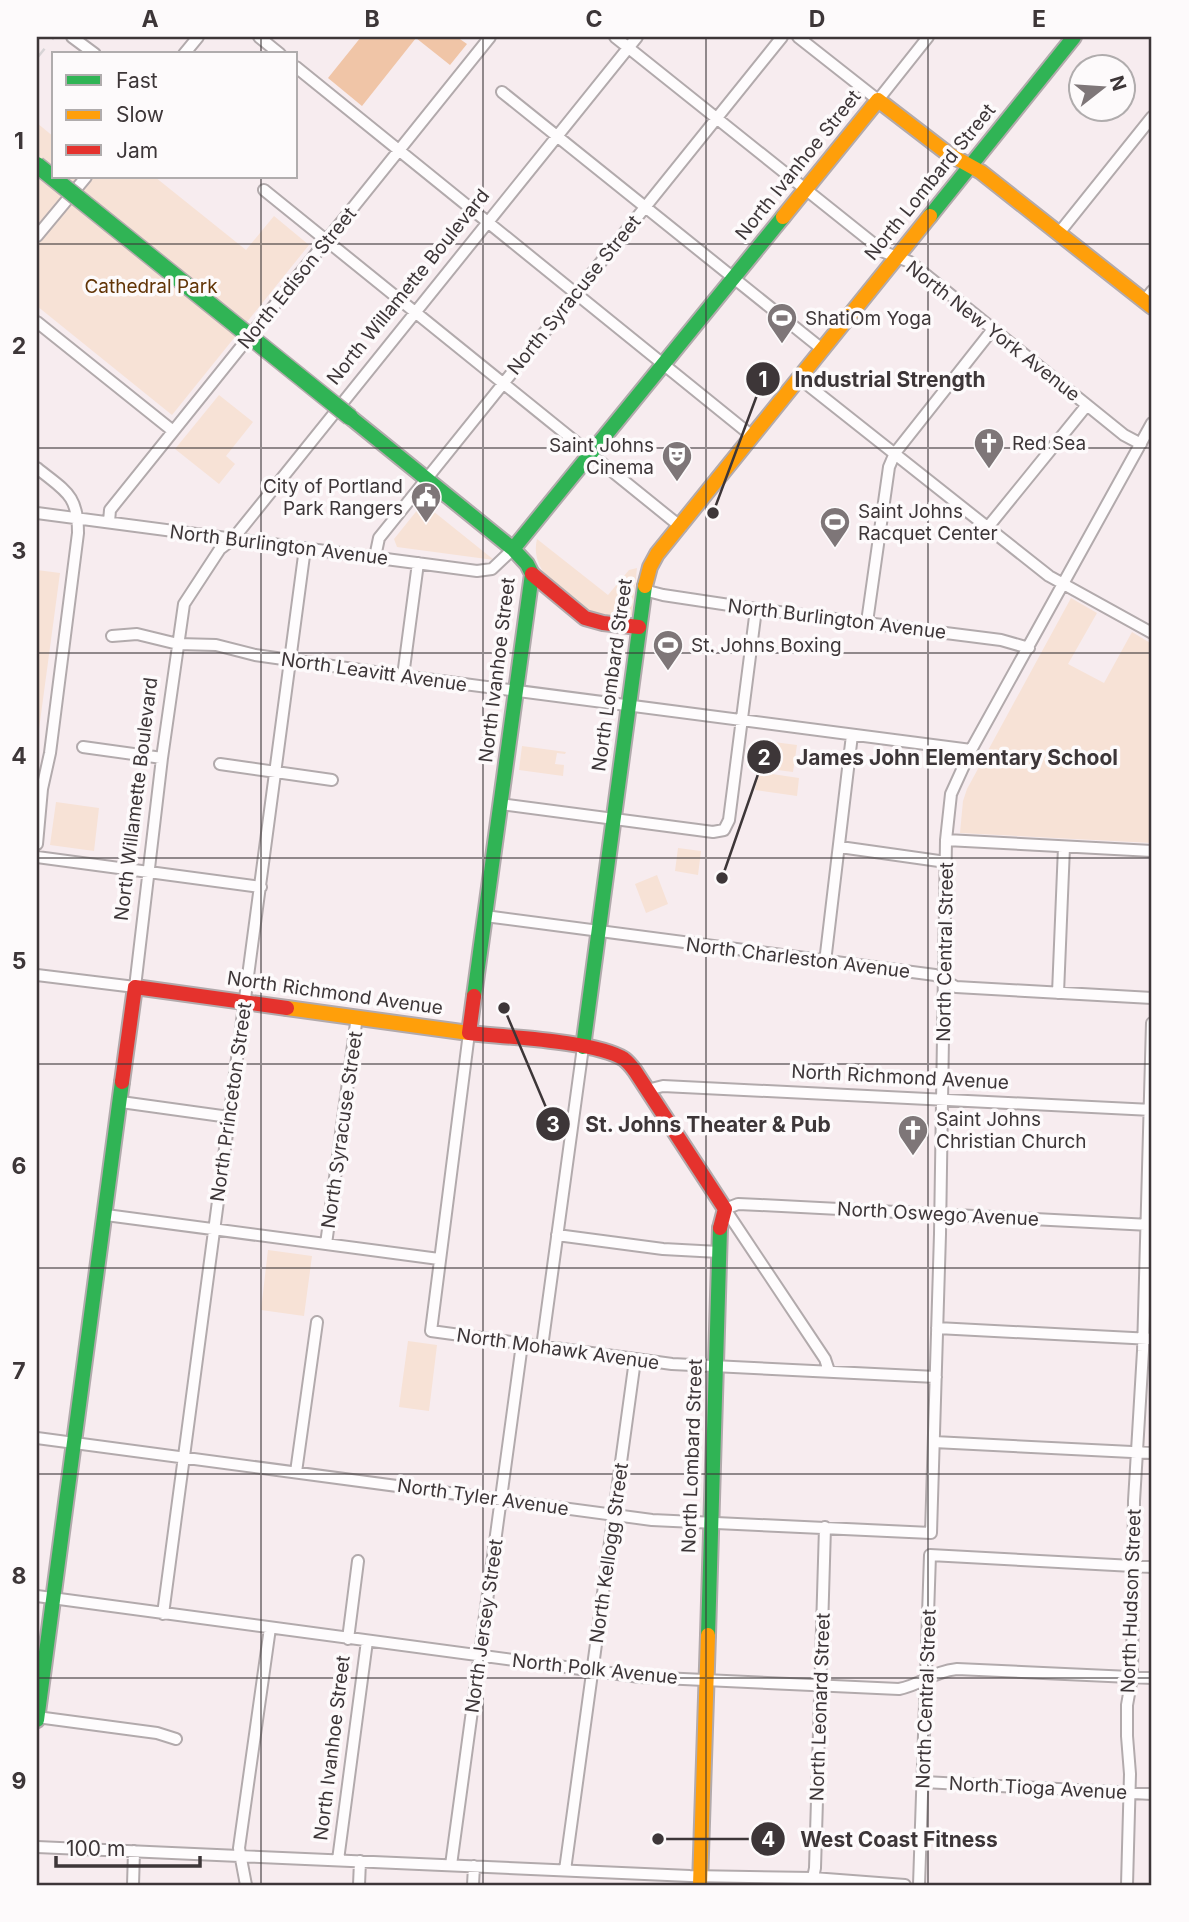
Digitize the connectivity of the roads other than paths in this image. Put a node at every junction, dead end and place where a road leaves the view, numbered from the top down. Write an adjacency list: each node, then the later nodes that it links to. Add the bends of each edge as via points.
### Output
1 (72, 37): 12 (street)
2 (198, 37): 13 (street)
3 (259, 37): 14 (street)
4 (491, 37): 21 (street, North Edison Street)
5 (615, 37): 11 (street, North New York Avenue)
6 (636, 37): 11 (street, North Willamette Boulevard)
7 (782, 37): 19 (street, North Syracuse Street)
8 (798, 37): 17 (street)
9 (928, 37): 17 (street, North Ivanhoe Street)
10 (1074, 37): 23 (main road, North Lombard Street)
11 (628, 47): 19 (street, North New York Avenue); 20 (street, North Willamette Boulevard)
12 (92, 52)
13 (186, 52)
14 (278, 52)
15 (298, 68): 21 (street)
16 (502, 92): 20 (street)
17 (878, 100): 23 (main road); 27 (main road, North Ivanhoe Street)
18 (1152, 117): 31 (street)
19 (717, 118): 27 (street, North New York Avenue); 29 (street, North Syracuse Street)
20 (557, 136): 29 (street); 30 (street, North Willamette Boulevard)
21 (398, 151): 30 (street); 33 (street, North Edison Street)
22 (37, 165): 24 (main road, bridge)
23 (970, 166): 31 (main road); 34 (main road, North Lombard Street)
24 (52, 177)
25 (53, 178): 53 (main road, bridge)
26 (85, 178): 32 (street)
27 (805, 189): 34 (street, North New York Avenue); 35 (main road, North Ivanhoe Street)
28 (264, 190): 33 (street)
29 (646, 207): 35 (street); 36 (street, North Syracuse Street)
30 (487, 222): 36 (street); 38 (street, North Willamette Boulevard)
31 (1059, 233): 37 (main road)
32 (37, 236)
33 (327, 242): 38 (street); 47 (street, North Edison Street)
34 (896, 257): 40 (street, North New York Avenue, via 910,262); 41 (main road, North Lombard Street)
35 (734, 278): 41 (street); 42 (main road, North Ivanhoe Street)
36 (574, 294): 42 (street); 44 (street, North Syracuse Street)
37 (1150, 300)
38 (415, 312): 44 (street); 59 (street, North Willamette Boulevard)
39 (37, 322): 47 (street)
40 (993, 329): 45 (street, North New York Avenue); 50 (street)
41 (822, 349): 43 (main road, North Lombard Street)
42 (663, 365): 48 (street); 51 (main road, North Ivanhoe Street)
43 (799, 378): 48 (main road, North Lombard Street); 50 (street)
44 (503, 383): 51 (street); 53 (street, North Syracuse Street)
45 (1087, 405): 49 (street, North New York Avenue); 58 (street)
46 (1152, 423): 49 (street, North Central Street)
47 (173, 431): 56 (street, North Edison Street, via 110,510)
48 (752, 436): 57 (main road, North Lombard Street)
49 (1141, 444): 65 (street, North Central Street)
50 (895, 453): 58 (street); 68 (street, via 889,467)
51 (592, 454): 57 (street); 61 (main road, North Ivanhoe Street)
52 (37, 468): 55 (street, via 69,494)
53 (426, 479): 61 (main road); 62 (street, North Syracuse Street, via 379,538)
54 (37, 513): 55 (street, North Burlington Avenue)
55 (78, 518): 56 (street, North Burlington Avenue); 89 (street)
56 (109, 522): 59 (street, North Burlington Avenue)
57 (681, 527): 66 (main road, North Lombard Street, via 652,561)
58 (988, 527): 65 (street)
59 (233, 539): 60 (street, North Burlington Avenue); 72 (street, North Willamette Boulevard, via 187,598)
60 (306, 548): 62 (street, North Burlington Avenue); 74 (street, North Princeton Street)
61 (513, 549): 63 (street, North Burlington Avenue, via 484,571); 64 (main road, North Ivanhoe Street)
62 (375, 557): 63 (street, North Burlington Avenue)
63 (418, 563): 75 (street)
64 (532, 574): 69 (main road, via 585,618); 76 (main road, North Ivanhoe Street)
65 (1064, 584): 70 (street); 73 (street, North Central Street)
66 (644, 590): 67 (street, North Burlington Avenue); 69 (main road, North Lombard Street)
67 (756, 609): 68 (street, North Burlington Avenue); 78 (street)
68 (867, 622): 73 (street, North Burlington Avenue)
69 (639, 627): 77 (main road, North Lombard Street)
70 (1152, 633)
71 (112, 636): 72 (street, North Leavitt Avenue, via 137,635)
72 (178, 644): 74 (street, North Leavitt Avenue, via 216,645); 82 (street, North Willamette Boulevard)
73 (1029, 648): 81 (street, North Central Street)
74 (291, 660): 75 (street, North Leavitt Avenue); 84 (street, North Princeton Street)
75 (403, 676): 76 (street, North Leavitt Avenue)
76 (516, 691): 77 (street, North Leavitt Avenue); 86 (main road, North Ivanhoe Street)
77 (629, 706): 78 (street, North Leavitt Avenue); 87 (main road, North Lombard Street)
78 (741, 721): 79 (street, North Leavitt Avenue); 87 (street, via 724,830)
79 (852, 735): 81 (street, North Leavitt Avenue); 90 (street)
80 (83, 747): 82 (street)
81 (971, 750): 88 (street, North Central Street, via 951,794)
82 (162, 758): 95 (street, North Willamette Boulevard)
83 (220, 764): 84 (street)
84 (276, 773): 85 (street); 96 (street, North Princeton Street)
85 (332, 780)
86 (500, 804): 87 (street); 97 (main road, North Ivanhoe Street)
87 (614, 819): 98 (main road, North Lombard Street)
88 (946, 841): 91 (street); 94 (street, North Central Street)
89 (37, 844)
90 (839, 847): 94 (street); 99 (street)
91 (1064, 848): 92 (street); 103 (street)
92 (1152, 852)
93 (37, 857): 95 (street)
94 (946, 862): 101 (street, North Central Street)
95 (148, 872): 96 (street); 102 (street, North Willamette Boulevard)
96 (261, 887): 105 (street, North Princeton Street)
97 (485, 916): 98 (street, North Charleston Avenue); 108 (main road, North Ivanhoe Street)
98 (598, 932): 99 (street, North Charleston Avenue); 109 (main road, North Lombard Street)
99 (824, 961): 101 (street, North Charleston Avenue, via 935,975)
100 (37, 975): 102 (street, North Richmond Avenue)
101 (945, 981): 103 (street, North Charleston Avenue, via 956,987); 111 (street, North Central Street)
102 (135, 987): 105 (main road, North Richmond Avenue); 112 (main road, North Willamette Boulevard)
103 (1058, 993): 104 (street, North Charleston Avenue)
104 (1152, 998)
105 (245, 1002): 106 (main road, North Richmond Avenue); 114 (street, North Princeton Street)
106 (357, 1016): 108 (main road, North Richmond Avenue); 121 (street, North Syracuse Street)
107 (1152, 1023): 113 (street, North Hudson Street)
108 (470, 1033): 109 (main road, North Richmond Avenue); 123 (street, North Ivanhoe Street)
109 (583, 1047): 110 (main road, North Richmond Avenue, via 625,1060); 120 (street)
110 (647, 1090): 111 (street, North Richmond Avenue, via 663,1086); 115 (main road)
111 (943, 1101): 113 (street, North Richmond Avenue); 116 (street, North Central Street)
112 (121, 1102): 114 (street); 117 (main road, North Willamette Boulevard)
113 (1151, 1110): 118 (street, North Hudson Street)
114 (229, 1117): 119 (street, North Princeton Street)
115 (725, 1209): 116 (street, North Oswego Avenue, via 738,1204); 122 (main road, North Lombard Street); 132 (street)
116 (940, 1214): 118 (street, North Oswego Avenue); 125 (street, North Central Street)
117 (106, 1215): 119 (street); 136 (main road, North Willamette Boulevard)
118 (1149, 1225): 127 (street, North Hudson Street)
119 (214, 1229): 121 (street); 139 (street, North Princeton Street)
120 (557, 1235): 122 (street); 129 (street)
121 (326, 1244): 123 (street)
122 (719, 1252): 131 (main road, North Lombard Street)
123 (439, 1259): 126 (street, North Ivanhoe Street)
124 (317, 1322): 140 (street)
125 (937, 1328): 127 (street); 133 (street, North Central Street)
126 (431, 1331): 128 (street, North Mohawk Avenue)
127 (1147, 1339): 137 (street, North Hudson Street)
128 (522, 1344): 129 (street, North Mohawk Avenue); 141 (street, North Jersey Street)
129 (542, 1347): 130 (street, North Mohawk Avenue)
130 (635, 1360): 131 (street, North Mohawk Avenue); 142 (street, North Kellogg Street)
131 (716, 1365): 132 (street, North Mohawk Avenue); 143 (main road, North Lombard Street)
132 (829, 1371): 133 (street, North Mohawk Avenue)
133 (936, 1377): 135 (street, North Central Street)
134 (37, 1438): 136 (street, North Tyler Avenue)
135 (934, 1441): 137 (street); 145 (street, North Central Street)
136 (75, 1443): 139 (street, North Tyler Avenue); 149 (main road, North Willamette Boulevard)
137 (1138, 1452): 138 (street); 147 (street, North Hudson Street)
138 (1152, 1452)
139 (183, 1457): 140 (street, North Tyler Avenue); 150 (street, North Princeton Street)
140 (296, 1472): 141 (street, North Tyler Avenue)
141 (500, 1500): 142 (street, North Tyler Avenue); 154 (street, North Jersey Street)
142 (614, 1515): 143 (street, North Tyler Avenue); 155 (street, North Kellogg Street)
143 (711, 1521): 144 (street, North Tyler Avenue); 159 (main road, North Lombard Street)
144 (825, 1527): 145 (street, North Tyler Avenue); 160 (street, North Leonard Street)
145 (931, 1533)
146 (358, 1561): 152 (street, North Ivanhoe Street)
147 (1134, 1566): 148 (street); 156 (street, North Hudson Street); 157 (street, North Central Street, via 930,1555)
148 (1152, 1567)
149 (45, 1597): 150 (street, North Polk Avenue); 161 (main road, North Willamette Boulevard)
150 (163, 1614): 151 (street, North Polk Avenue)
151 (270, 1628): 152 (street, North Polk Avenue); 168 (street)
152 (348, 1639): 153 (street, North Polk Avenue)
153 (367, 1641): 154 (street, North Polk Avenue); 169 (street, North Ivanhoe Street)
154 (480, 1656): 155 (street, North Polk Avenue); 171 (street, North Jersey Street)
155 (593, 1671): 159 (street, North Polk Avenue); 173 (street, North Kellogg Street)
156 (1132, 1677): 157 (street, North Polk Avenue, via 957,1669); 158 (street, North Polk Avenue); 164 (street, North Hudson Street, via 1127,1705)
157 (927, 1678): 160 (street, North Polk Avenue, via 899,1689); 163 (street, North Central Street)
158 (1152, 1678)
159 (707, 1679): 160 (street, North Polk Avenue); 175 (main road, North Lombard Street)
160 (820, 1685): 176 (street, North Leonard Street)
161 (37, 1718): 162 (street)
162 (176, 1739)
163 (924, 1783): 164 (street, North Tioga Avenue); 183 (street, North Central Street)
164 (1129, 1793): 165 (street, North Tioga Avenue); 184 (street, North Hudson Street)
165 (1152, 1794)
166 (37, 1847): 167 (street)
167 (134, 1851): 168 (street); 177 (street)
168 (241, 1856): 169 (street); 178 (street)
169 (338, 1860): 170 (street)
170 (360, 1861): 171 (street); 179 (street)
171 (452, 1865): 172 (street)
172 (474, 1866): 173 (street); 180 (street)
173 (565, 1870): 174 (street)
174 (588, 1871): 175 (street); 181 (street)
175 (701, 1881): 176 (street)
176 (812, 1882): 182 (street)
177 (133, 1885)
178 (246, 1885)
179 (359, 1885)
180 (473, 1885)
181 (587, 1885)
182 (905, 1885)
183 (919, 1885)
184 (1127, 1885)

